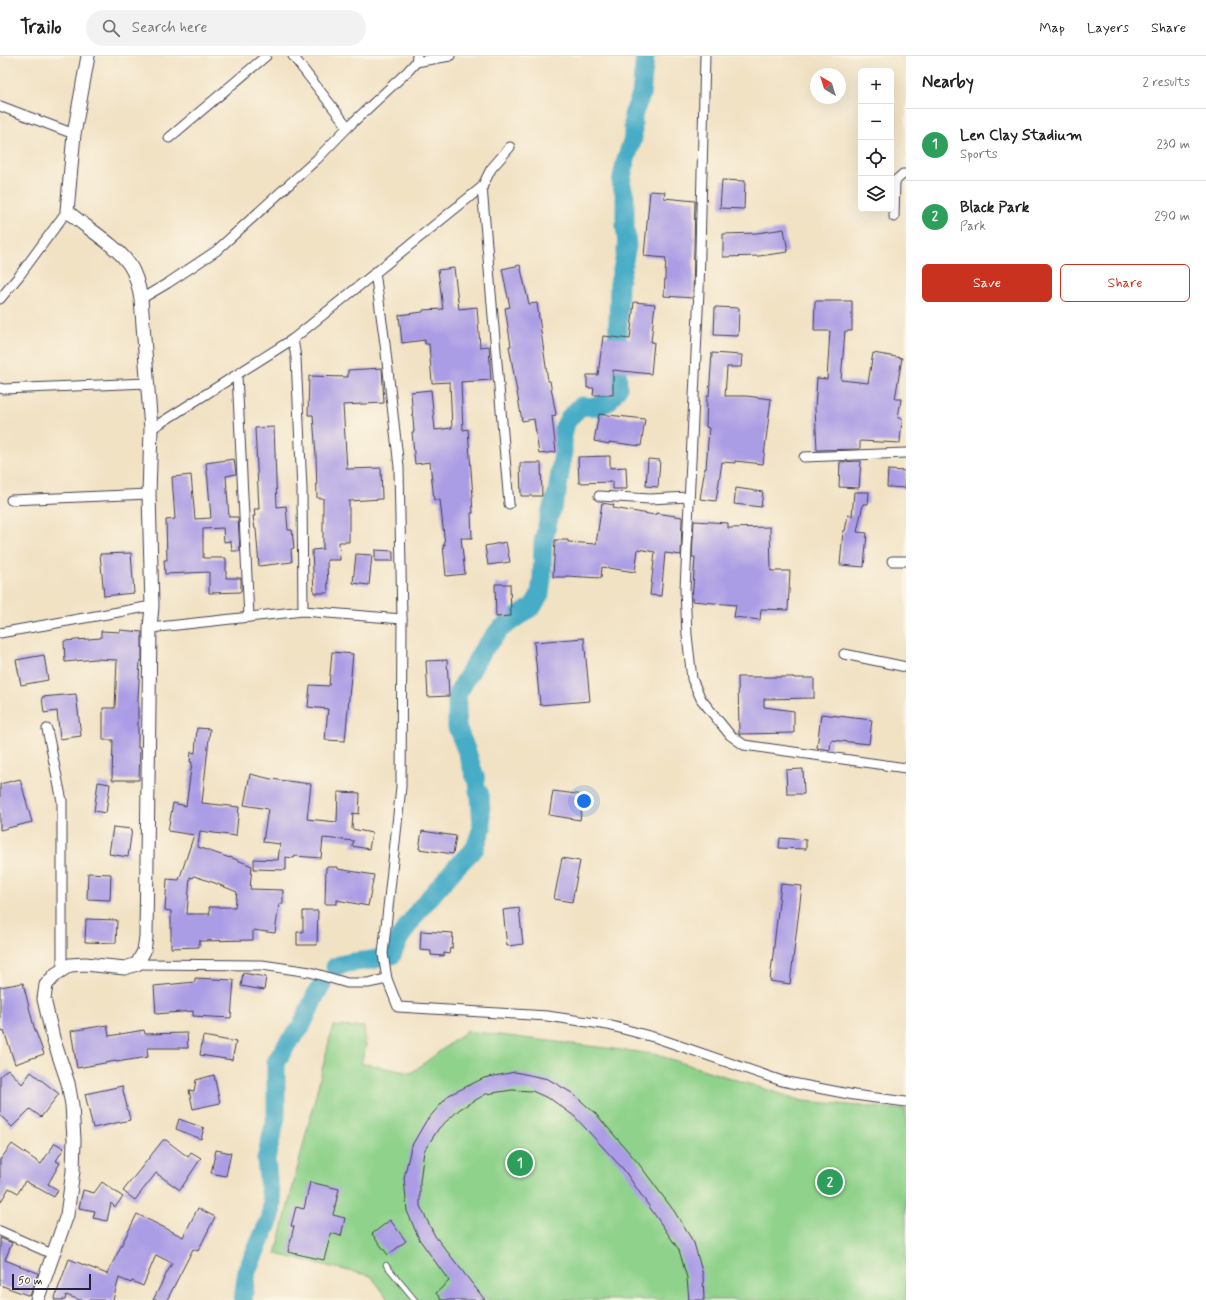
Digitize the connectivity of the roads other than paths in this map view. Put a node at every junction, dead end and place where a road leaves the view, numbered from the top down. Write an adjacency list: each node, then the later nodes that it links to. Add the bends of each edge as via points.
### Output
1 (88, 56): 9 (street)
2 (266, 56): 10 (street)
3 (293, 56): 8 (street)
4 (450, 56): 6 (street)
5 (705, 56): 28 (street, via 699,290)
6 (417, 59): 8 (street)
7 (0, 106): 9 (street)
8 (348, 127): 18 (street, via 317,159 216,250)
9 (74, 134): 14 (street)
10 (169, 138)
11 (510, 147): 13 (street, via 490,169)
12 (906, 174): 15 (street, via 895,180)
13 (482, 187): 16 (street); 30 (street)
14 (67, 211): 17 (street); 18 (street, via 116,249 129,264 137,280)
15 (894, 218)
16 (375, 272): 19 (street); 36 (street, via 399,467)
17 (0, 298)
18 (141, 299): 21 (street)
19 (294, 339): 20 (street); 34 (street, via 302,489)
20 (237, 374): 23 (street); 35 (street)
21 (148, 383): 22 (street); 23 (street)
22 (0, 388)
23 (151, 429): 26 (street)
24 (906, 453): 25 (street)
25 (804, 457)
26 (149, 494): 29 (street); 33 (street)
27 (599, 496): 28 (street, via 650,499)
28 (689, 497): 42 (street, via 686,635 692,679 701,699 730,735 744,745)
29 (11, 500)
30 (509, 504)
31 (892, 560): 32 (street)
32 (906, 561)
33 (152, 606): 37 (street); 38 (street)
34 (303, 611): 35 (street); 36 (street)
35 (250, 617): 37 (street)
36 (402, 619): 45 (street, via 401,787 383,954)
37 (150, 628): 43 (street, via 146,937 144,952)
38 (0, 633)
39 (844, 654): 40 (street)
40 (906, 668)
41 (47, 728): 44 (street, via 62,801)
42 (906, 768)
43 (137, 964): 44 (street, via 125,968 70,965); 45 (street, via 262,965 310,972 347,983 368,983)
44 (62, 969): 48 (street, via 46,986 44,999 72,1105 73,1171 67,1215)
45 (387, 979): 46 (street, via 398,1007 547,1016 608,1025 657,1038 782,1081)
46 (906, 1102)
47 (0, 1231): 48 (street)
48 (52, 1254): 50 (street)
49 (386, 1265): 51 (lane)
50 (37, 1300)
51 (415, 1300)

